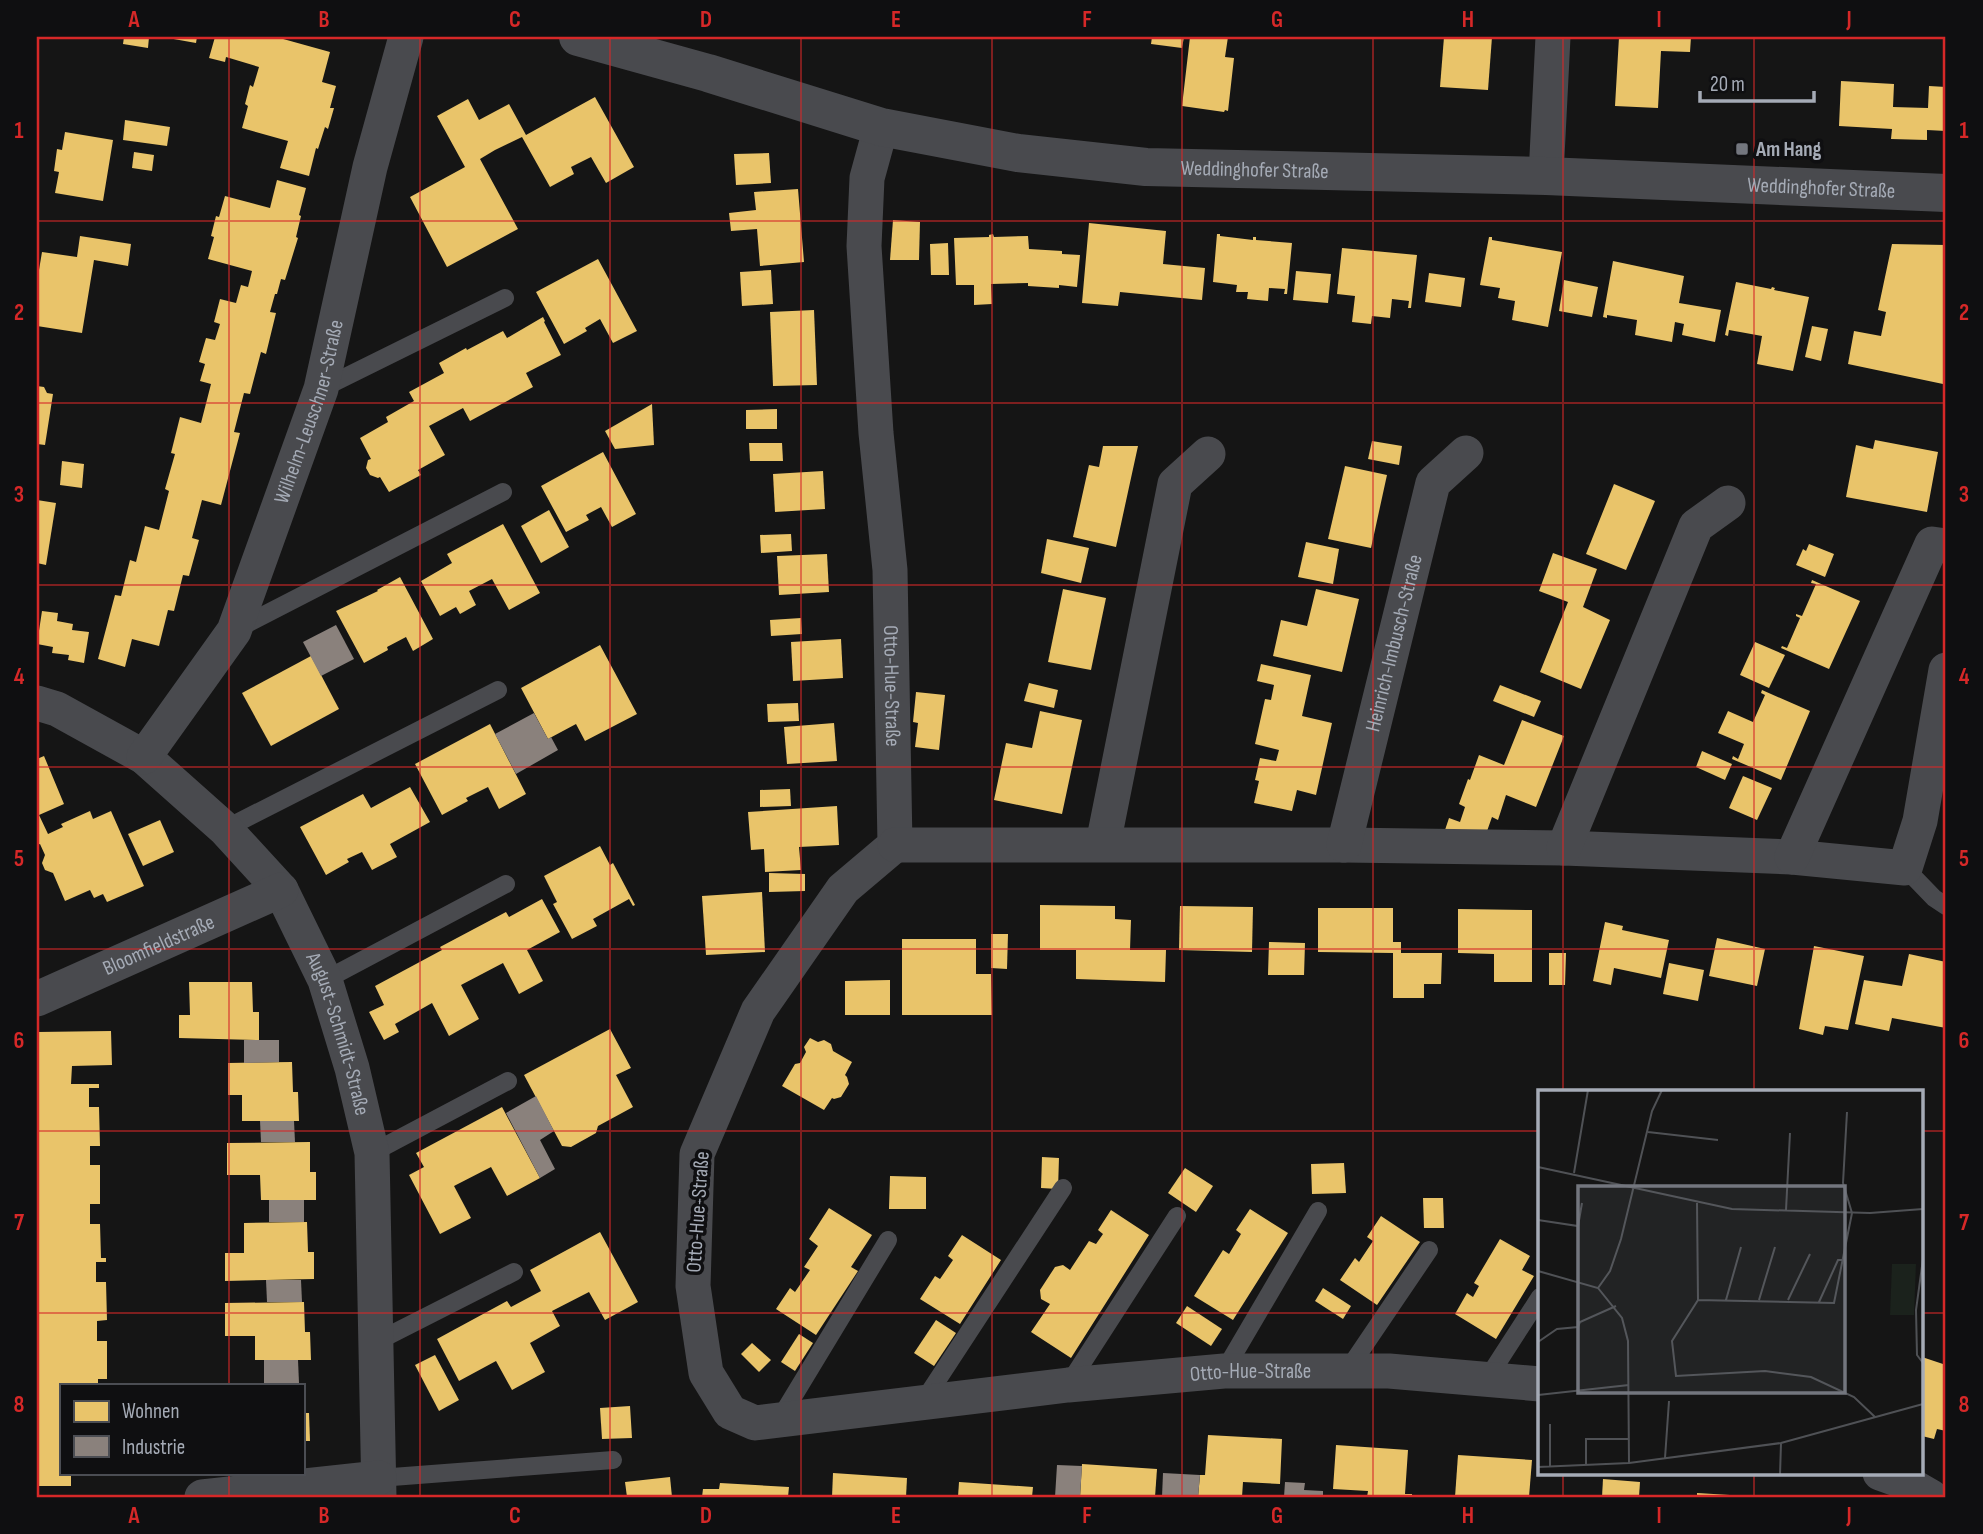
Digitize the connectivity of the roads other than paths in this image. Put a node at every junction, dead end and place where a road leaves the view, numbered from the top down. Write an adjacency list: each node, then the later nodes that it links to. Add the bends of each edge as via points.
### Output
1 (406, 37): 8 (street, Wilhelm-Leuschner-Straße, via 370,167)
2 (578, 37): 4 (street, Weddinghofer Straße)
3 (1553, 37): 5 (street)
4 (881, 127): 5 (street, Weddinghofer Straße, via 1009,151 1146,167); 21 (street, Otto-Hue-Straße, via 867,178 864,246 890,570)
5 (1546, 176): 6 (street, Weddinghofer Straße)
6 (1946, 193)
7 (505, 298): 8 (lane)
8 (321, 389): 14 (street, Wilhelm-Leuschner-Straße)
9 (1466, 453): 22 (street, Heinrich-Imbusch-Straße, via 1433,483)
10 (1208, 454): 20 (street, via 1175,484)
11 (503, 492): 14 (lane)
12 (1728, 503): 23 (street, via 1696,526)
13 (1946, 546): 24 (street, via 1932,544)
14 (234, 631): 18 (street, Wilhelm-Leuschner-Straße)
15 (1946, 670): 25 (street, via 1920,821)
16 (498, 690): 19 (lane)
17 (37, 703): 18 (street, August-Schmidt-Straße, via 57,709)
18 (144, 757): 19 (street, August-Schmidt-Straße)
19 (225, 829): 27 (street, August-Schmidt-Straße)
20 (1103, 844): 21 (street); 22 (street)
21 (895, 845): 47 (street, Otto-Hue-Straße, via 843,889 758,1011 697,1154 693,1286 706,1373 730,1412 755,1423)
22 (1344, 845): 23 (street)
23 (1564, 848): 24 (street)
24 (1792, 857): 25 (street)
25 (1905, 867): 28 (lane)
26 (506, 884): 29 (lane)
27 (281, 890): 29 (street, August-Schmidt-Straße); 30 (street, Bloomfieldstraße)
28 (1946, 906)
29 (325, 980): 32 (street, August-Schmidt-Straße)
30 (37, 999)
31 (508, 1081): 32 (lane)
32 (372, 1153): 40 (street, August-Schmidt-Straße)
33 (1063, 1188): 46 (lane)
34 (1318, 1210): 41 (lane)
35 (1177, 1216): 45 (lane)
36 (888, 1240): 47 (lane)
37 (1429, 1250): 42 (lane)
38 (514, 1272): 40 (lane)
39 (1538, 1300): 43 (lane)
40 (376, 1342): 50 (street, August-Schmidt-Straße)
41 (1224, 1371): 42 (street, Otto-Hue-Straße); 45 (street, Otto-Hue-Straße)
42 (1347, 1371): 43 (street, Otto-Hue-Straße)
43 (1487, 1379): 44 (street, Otto-Hue-Straße)
44 (1538, 1384)
45 (1068, 1385): 46 (street, Otto-Hue-Straße)
46 (923, 1402): 47 (street, Otto-Hue-Straße)
47 (779, 1420)
48 (613, 1460): 50 (lane)
49 (1883, 1474): 52 (street)
50 (379, 1488): 51 (street)
51 (202, 1497)
52 (1931, 1497)

